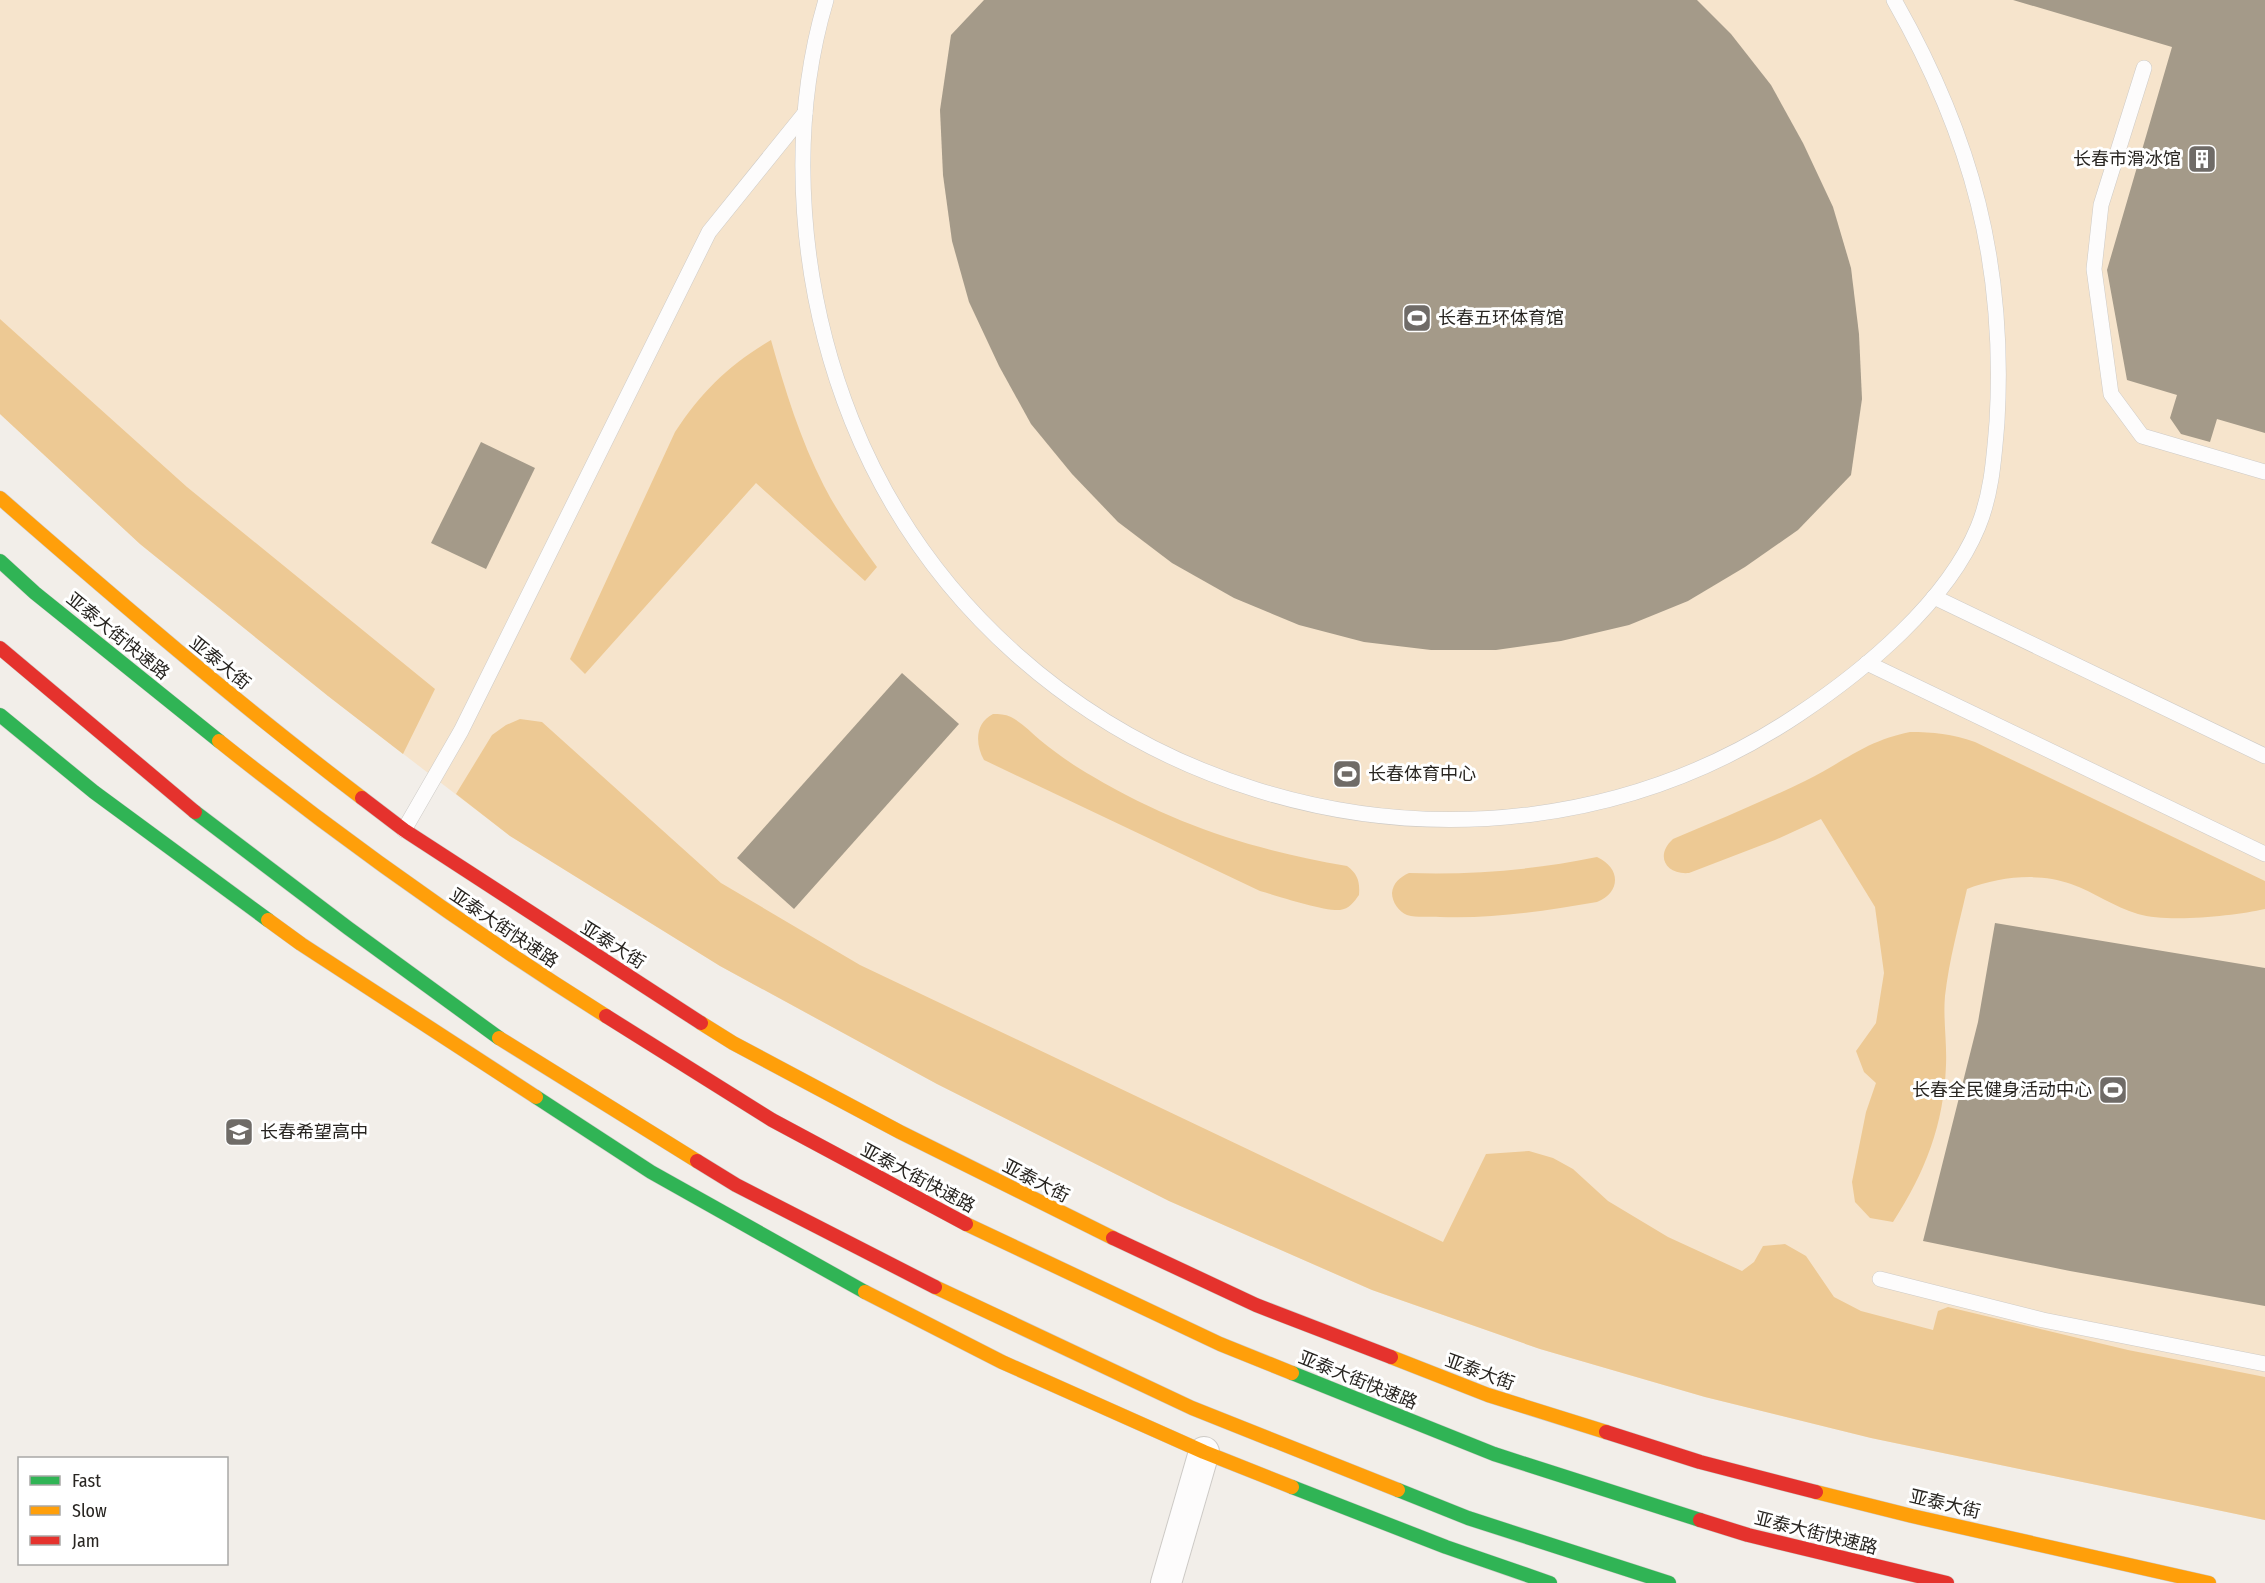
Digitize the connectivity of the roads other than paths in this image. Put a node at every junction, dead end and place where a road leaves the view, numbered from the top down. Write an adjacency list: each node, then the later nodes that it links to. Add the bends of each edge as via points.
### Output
1 (826, 0): 4 (lane, via 812,54)
2 (1894, 0): 8 (lane, via 1925,56 1971,169 1995,284 1998,343 1994,467 1977,529)
3 (2144, 68): 5 (lane, via 2101,205 2097,237 2094,269 2111,394 2142,436)
4 (805, 113): 10 (lane, via 804,193 812,278 824,334 861,443 919,543 992,632 1081,706 1133,738 1227,781 1305,804 1366,815 1489,819 1611,799 1670,780 1781,726); 13 (lane, via 709,232 461,731)
5 (2265, 472)
6 (0, 498): 13 (main road, 亚泰大街, via 163,639)
7 (0, 561): 21 (main road, 亚泰大街快速路, via 219,741 389,872 552,982 772,1120 984,1233 1220,1344 1494,1454 1748,1535)
8 (1934, 597): 10 (lane); 12 (lane)
9 (0, 648): 20 (main road, via 186,805 471,1018 736,1185 955,1298 1192,1408 1468,1518)
10 (1867, 663): 14 (lane)
11 (0, 715): 17 (main road, via 94,792 301,944 651,1172 834,1276 1002,1362)
12 (2265, 756)
13 (404, 830): 22 (main road, 亚泰大街, via 734,1043 1057,1212 1256,1305 1488,1395 1700,1462 1912,1516)
14 (2265, 854)
15 (1880, 1279): 16 (lane, via 2053,1322)
16 (2265, 1364)
17 (1204, 1452): 18 (street); 19 (main road, via 1446,1547)
18 (1166, 1583)
19 (1550, 1583)
20 (1669, 1583)
21 (1947, 1583)
22 (2209, 1583)

